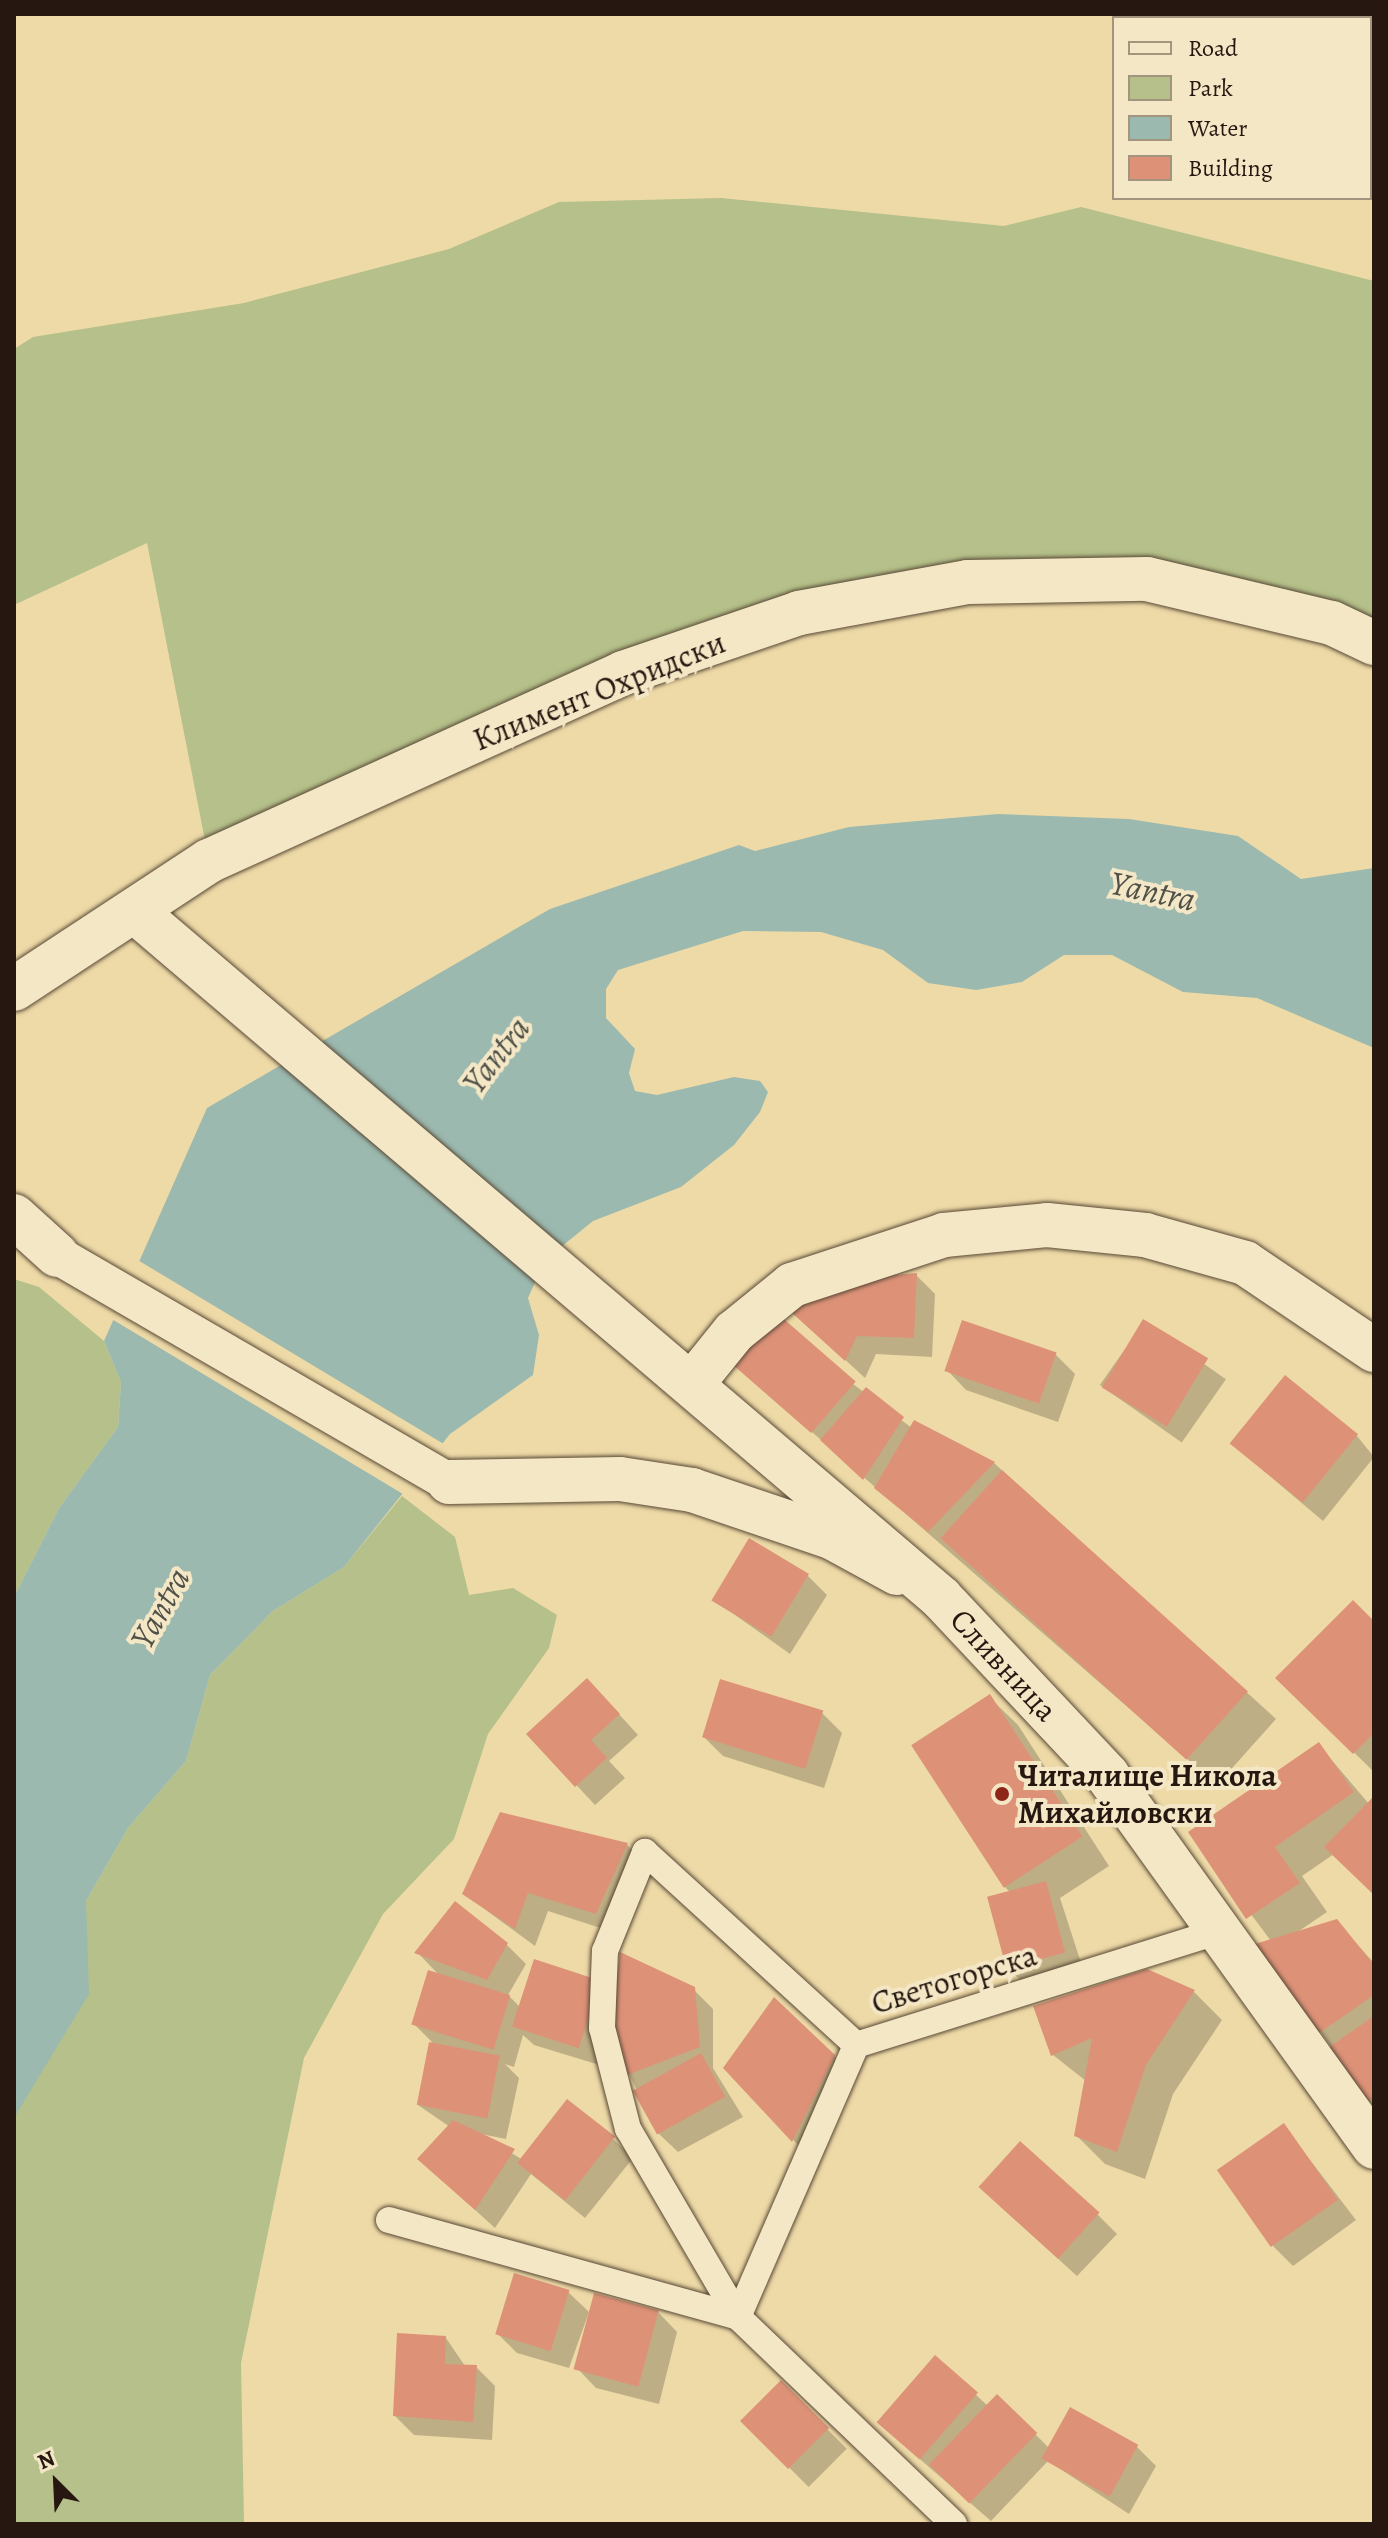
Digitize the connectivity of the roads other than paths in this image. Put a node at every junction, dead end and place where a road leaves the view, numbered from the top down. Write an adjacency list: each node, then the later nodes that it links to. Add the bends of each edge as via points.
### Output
1 (1374, 643): 2 (street, Климент Охридски, via 1332,623 1147,579 968,582 799,613 623,673 224,855)
2 (138, 914): 3 (street, Климент Охридски); 7 (street)
3 (14, 989)
4 (14, 1216): 5 (street)
5 (57, 1255): 8 (street)
6 (1374, 1350): 7 (street, via 1245,1263 1145,1235 1047,1225 944,1235 792,1285 734,1332)
7 (692, 1384): 9 (street)
8 (449, 1482): 9 (street, Сливница, via 620,1479 692,1490 831,1537)
9 (941, 1598): 10 (street, Сливница, via 1107,1775)
10 (1217, 1932): 11 (lane, Светогорска); 12 (street, Сливница)
11 (856, 2045): 14 (lane, Светогорска); 14 (lane, via 645,1852 605,1951 602,2028 628,2129)
12 (1374, 2147)
13 (389, 2220): 14 (lane)
14 (738, 2317): 15 (lane)
15 (954, 2524)

